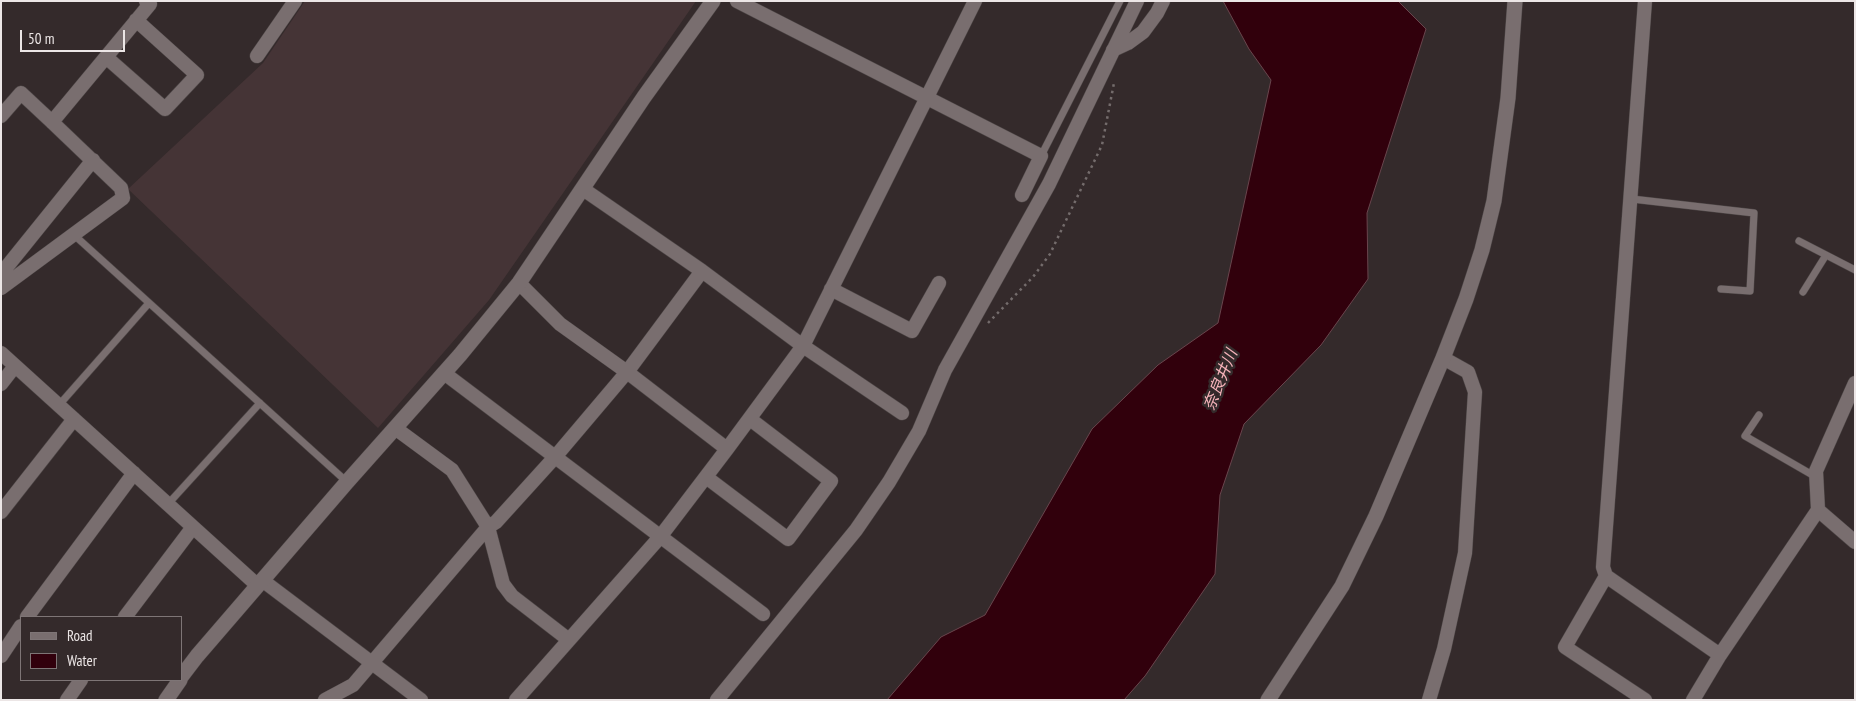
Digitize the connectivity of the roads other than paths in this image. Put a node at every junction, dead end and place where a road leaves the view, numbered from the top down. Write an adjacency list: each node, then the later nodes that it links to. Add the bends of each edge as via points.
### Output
1 (146, 1): 11 (street, via 150,4)
2 (295, 1): 13 (street)
3 (713, 1): 20 (street)
4 (736, 1): 15 (street)
5 (975, 1): 15 (street)
6 (1120, 1): 18 (lane)
7 (1137, 1): 12 (street)
8 (1163, 1): 12 (street, via 1143,32)
9 (1515, 1): 38 (street, via 1508,98 1494,201 1482,250)
10 (1645, 1): 22 (street)
11 (136, 20): 14 (street); 14 (street, via 197,75 166,109)
12 (1113, 50): 83 (street, via 1049,184 945,370 919,431 889,482 856,530)
13 (257, 56)
14 (106, 57): 17 (street)
15 (927, 98): 18 (street); 32 (street)
16 (1, 116): 17 (street, via 20,93)
17 (52, 122): 19 (street)
18 (1041, 156): 21 (street)
19 (93, 160): 23 (street, via 121,188 123,198); 28 (street)
20 (583, 188): 27 (street); 29 (street)
21 (1022, 195)
22 (1632, 198): 33 (lane, via 1754,213 1750,292); 65 (street, via 1603,567)
23 (73, 234): 31 (street); 35 (lane)
24 (1800, 241): 25 (lane)
25 (1826, 256): 26 (lane); 34 (lane)
26 (1855, 270)
27 (702, 272): 36 (street); 40 (street)
28 (1, 274)
29 (519, 283): 40 (street, via 560,324); 41 (street)
30 (938, 283): 32 (street, via 912,331)
31 (1, 288)
32 (831, 289): 36 (street)
33 (1721, 289)
34 (1803, 292)
35 (149, 303): 44 (lane); 45 (lane)
36 (803, 346): 47 (street); 50 (street)
37 (1, 353): 39 (street)
38 (1443, 358): 84 (street, via 1376,516 1342,586); 85 (street, via 1468,372 1475,392 1464,552 1444,649)
39 (15, 366): 43 (street); 45 (street)
40 (627, 372): 52 (street); 53 (street)
41 (444, 373): 51 (street); 53 (street)
42 (1855, 383): 46 (street)
43 (1, 384)
44 (260, 403): 57 (lane); 58 (lane)
45 (59, 405): 49 (street)
46 (1851, 406): 56 (street, via 1816,471)
47 (902, 413)
48 (1759, 415): 56 (lane, via 1745,436)
49 (74, 419): 54 (street); 60 (street)
50 (750, 419): 52 (street); 55 (street, via 831,481 788,539)
51 (395, 428): 57 (street); 62 (street, via 452,470)
52 (727, 450): 55 (street)
53 (554, 457): 62 (street); 63 (street)
54 (134, 473): 58 (street); 68 (street)
55 (706, 477): 63 (street)
56 (1816, 477): 59 (street)
57 (347, 482): 66 (street)
58 (168, 504): 61 (street)
59 (1818, 510): 64 (street); 72 (street)
60 (1, 512)
61 (193, 527): 66 (street); 69 (street)
62 (488, 527): 71 (street, via 503,584 512,596); 74 (street)
63 (660, 537): 67 (street); 71 (street)
64 (1855, 542)
65 (1606, 576): 72 (street); 86 (street, via 1565,648)
66 (260, 583): 74 (street); 75 (street)
67 (762, 614)
68 (28, 616)
69 (126, 616)
70 (20, 628): 73 (street)
71 (569, 640): 82 (street)
72 (1720, 655): 87 (street)
73 (1, 656)
74 (370, 663): 80 (street, via 353,685); 81 (street)
75 (182, 676)
76 (80, 681): 78 (street)
77 (179, 681): 79 (street)
78 (67, 700)
79 (166, 700)
80 (325, 700)
81 (421, 700)
82 (516, 700)
83 (717, 700)
84 (1268, 700)
85 (1429, 700)
86 (1645, 700)
87 (1693, 700)

